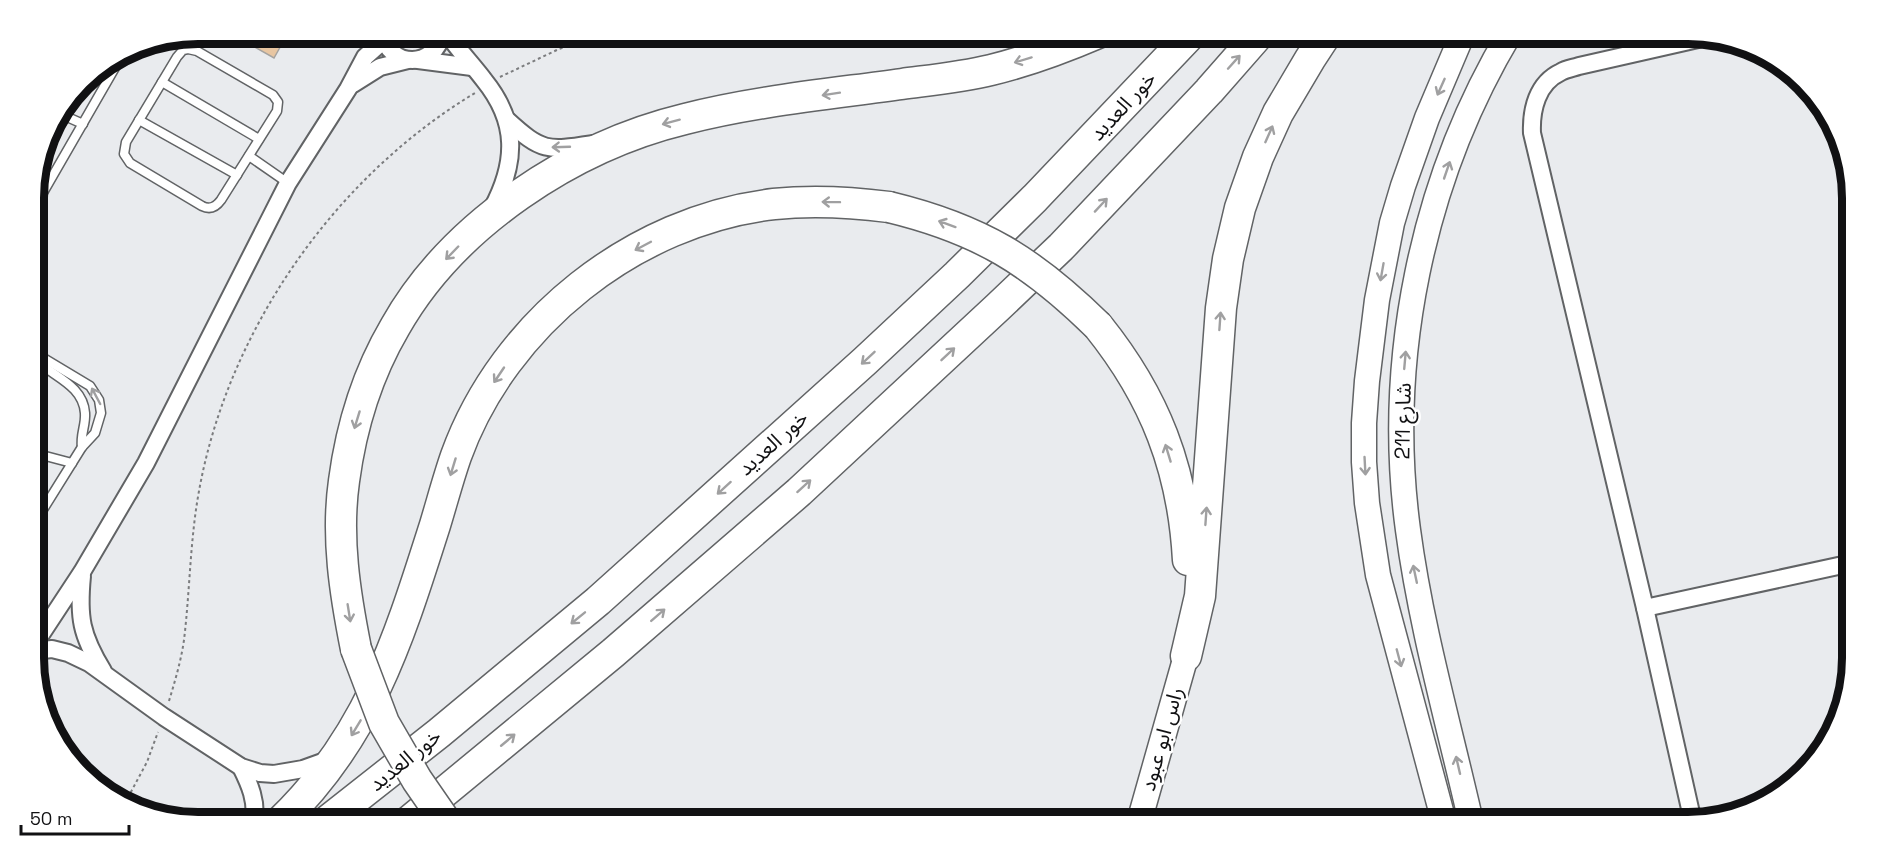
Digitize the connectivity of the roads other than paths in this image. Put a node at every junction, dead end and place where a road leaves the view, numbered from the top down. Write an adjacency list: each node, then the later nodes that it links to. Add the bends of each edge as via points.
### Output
1 (376, 44): 16 (street)
2 (388, 44): 12 (street, via 393,54)
3 (438, 44): 12 (street, via 430,54)
4 (455, 44): 14 (street)
5 (1073, 44): 22 (highway, one-way to 22, via 990,70 728,110 650,128)
6 (1182, 44): 49 (highway, خور العديد, one-way to 49, via 1035,198 856,369 598,602)
7 (1250, 44): 50 (highway, one-way to 7, via 613,654 799,492 1061,247)
8 (1320, 44): 39 (highway, one-way to 8, via 1200,596 1228,259 1240,208 1258,158 1278,113)
9 (1458, 44): 44 (main road, شارع 211, one-way to 44, via 1427,118 1392,223 1376,310 1364,423 1366,492 1378,575)
10 (1504, 44): 45 (main road, شارع 211, one-way to 10, via 1410,546 1401,454 1403,380 1411,306 1437,198 1477,93)
11 (1676, 44): 36 (street, via 1559,72 1544,85 1532,118 1535,145)
12 (413, 60): 14 (street); 16 (street, via 373,70)
13 (115, 67): 20 (lane)
14 (472, 67): 19 (street, via 488,84)
15 (162, 82): 18 (lane); 21 (lane); 21 (lane, via 180,53 188,49 251,82 278,102 277,111)
16 (348, 89): 25 (street)
17 (66, 117): 20 (lane)
18 (139, 120): 24 (lane); 24 (lane, via 124,146 127,161 202,206 219,204)
19 (507, 120): 22 (street, one-way to 19, via 546,147 536,144); 27 (street, via 510,158 500,194)
20 (82, 124): 26 (lane)
21 (260, 139): 23 (lane)
22 (619, 140): 27 (highway, via 555,171)
23 (249, 156): 24 (lane); 25 (lane)
24 (237, 175)
25 (288, 183): 35 (street, via 146,463)
26 (44, 191)
27 (484, 223): 51 (highway, one-way to 51, bridge, via 422,286 395,327 371,376 354,429 344,482 341,535 356,649 384,723)
28 (44, 359): 30 (lane, one-way to 28, via 95,434 100,420 96,392)
29 (44, 368): 30 (lane, via 69,384 81,399 86,415)
30 (82, 447): 32 (lane)
31 (44, 456): 32 (lane)
32 (72, 463): 33 (lane)
33 (44, 508)
34 (1842, 565): 36 (street)
35 (82, 572): 37 (street); 40 (street, via 84,636)
36 (1645, 608): 46 (street)
37 (44, 630)
38 (44, 650): 40 (street, via 68,653)
39 (1186, 656): 41 (highway, one-way to 41, bridge, via 1189,579 1181,498 1152,409 1132,372 1098,326 1015,256 948,224 889,207 850,202 791,203 737,210 696,222 620,258 556,308 528,338 475,413 457,455 387,666 364,713); 43 (main road, راس ابو عبود)
40 (106, 677): 42 (street)
41 (335, 758): 42 (street, via 274,774); 48 (highway)
42 (241, 767): 47 (street, via 254,798)
43 (1142, 811)
44 (1441, 811)
45 (1469, 811)
46 (1691, 811)
47 (255, 812)
48 (289, 812)
49 (339, 812)
50 (420, 812)
51 (439, 812)

